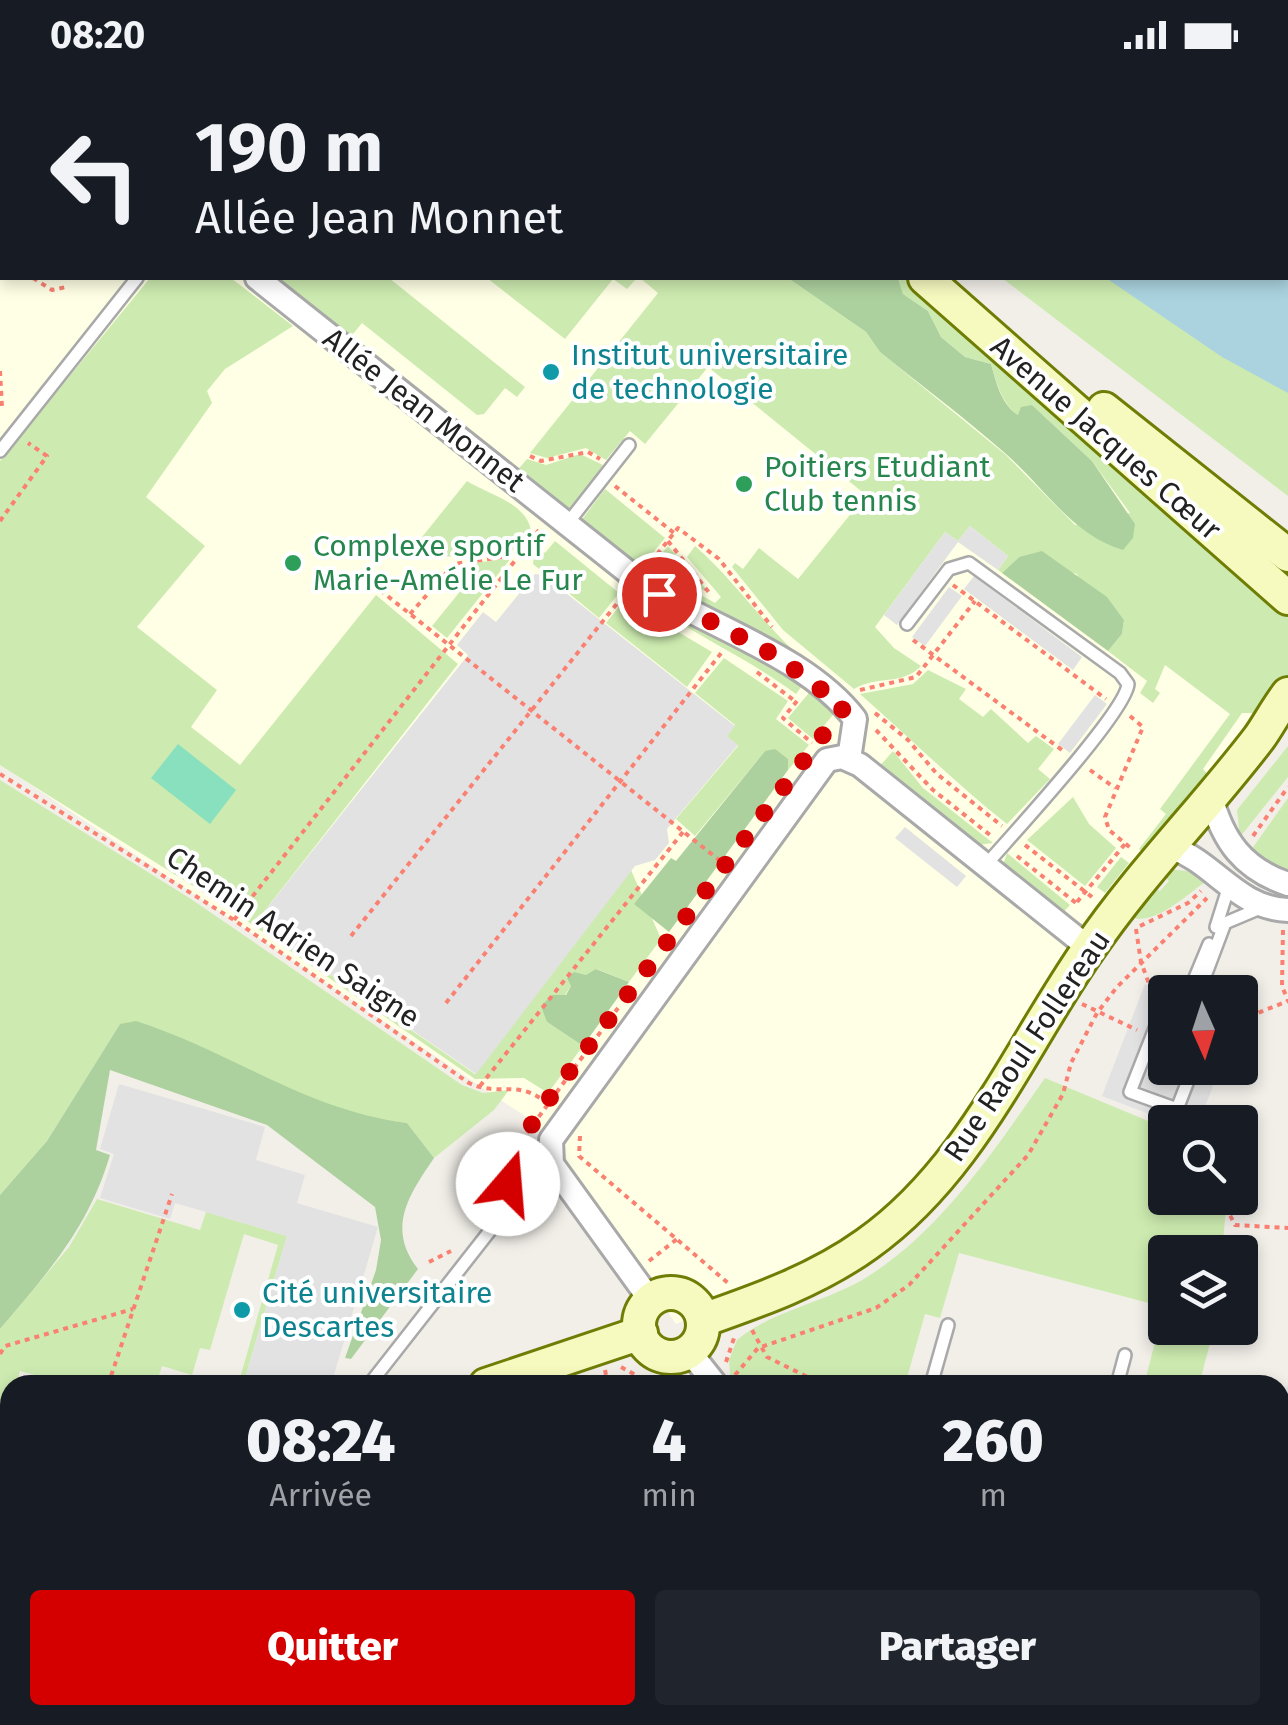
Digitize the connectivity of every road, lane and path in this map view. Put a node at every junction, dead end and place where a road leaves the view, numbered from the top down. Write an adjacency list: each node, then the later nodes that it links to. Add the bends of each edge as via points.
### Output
1 (36, 280): 6 (path, via 52,290)
2 (135, 280): 9 (lane)
3 (260, 280): 15 (street, Allée Jean Monnet)
4 (927, 280): 28 (street, Avenue Jacques Cœur)
5 (939, 280): 17 (street, Avenue Jacques Cœur)
6 (66, 287)
7 (0, 370): 8 (path)
8 (2, 407)
9 (17, 433): 11 (lane); 14 (path, via 47,456)
10 (629, 445): 13 (lane)
11 (0, 451)
12 (530, 456): 13 (path, via 542,461 588,452)
13 (608, 472): 15 (lane); 18 (path)
14 (0, 521)
15 (567, 524): 24 (street, Allée Jean Monnet)
16 (542, 526): 22 (path)
17 (1255, 527): 20 (street); 21 (street, Avenue Jacques Cœur)
18 (674, 534): 19 (path); 32 (path, via 678,528 719,560)
19 (668, 541): 23 (path, via 649,564); 26 (path, via 712,595)
20 (1288, 542)
21 (1288, 555)
22 (518, 556): 30 (path, via 460,561); 33 (path)
23 (662, 571)
24 (637, 579): 36 (street, Allée Jean Monnet); 40 (path)
25 (954, 585): 29 (path)
26 (689, 586)
27 (380, 590): 30 (path)
28 (1288, 598)
29 (974, 601): 35 (path); 39 (path)
30 (410, 614): 33 (path)
31 (905, 628): 35 (path); 39 (lane, via 949,569 970,563 1120,673 1128,691)
32 (782, 636)
33 (448, 646): 40 (path); 61 (path)
34 (722, 652): 45 (path)
35 (934, 655): 38 (path, via 910,680 870,686); 43 (path)
36 (814, 681): 38 (street, Allée Jean Monnet); 38 (path, via 783,718 814,744)
37 (1288, 694): 41 (street, Rue Raoul Follereau)
38 (851, 707): 42 (street); 50 (path, via 933,790); 50 (path, via 908,740)
39 (1117, 707): 43 (lane); 47 (path, via 1143,726)
40 (532, 712): 45 (path); 64 (path)
41 (1275, 727): 48 (street, Rue Raoul Follereau)
42 (849, 759): 54 (street); 80 (street, via 824,764)
43 (1077, 760): 47 (path); 50 (lane)
44 (0, 774): 61 (path, Chemin Adrien Saigne)
45 (618, 780): 49 (path); 73 (path)
46 (1288, 787): 53 (path)
47 (1114, 788): 51 (path, via 1104,817)
48 (1211, 797): 52 (street, Rue Raoul Follereau); 53 (street, via 1218,824)
49 (683, 832): 55 (path, via 725,864); 79 (path)
50 (1007, 839): 54 (lane); 58 (path); 59 (path)
51 (1125, 844): 52 (path); 58 (path)
52 (1157, 853): 56 (street, via 1197,859); 62 (street, Rue Raoul Follereau)
53 (1239, 855): 57 (street)
54 (985, 866): 63 (street)
55 (715, 877)
56 (1221, 883): 60 (street); 62 (path, via 1188,903); 66 (path); 67 (lane, via 1227,900)
57 (1288, 884)
58 (1086, 893): 59 (path); 62 (path)
59 (1076, 903): 63 (path)
60 (1280, 909): 68 (lane, via 1225,923); 71 (path)
61 (234, 920): 79 (path, Chemin Adrien Saigne)
62 (1126, 921): 65 (street, Rue Raoul Follereau); 66 (path)
63 (1061, 926): 65 (street)
64 (351, 936)
65 (1089, 948): 70 (street, Rue Raoul Follereau)
66 (1140, 962): 69 (path); 74 (path)
67 (1196, 975)
68 (1205, 975)
69 (1148, 984)
70 (1061, 991): 74 (path); 89 (street, Rue Raoul Follereau, via 969,1140 896,1221 832,1267)
71 (1288, 1001): 75 (path)
72 (622, 1002): 80 (path)
73 (446, 1003)
74 (1097, 1013): 76 (path); 94 (path, via 1071,1063 1064,1094 1028,1155 909,1285 876,1308)
75 (1258, 1013)
76 (1148, 1034)
77 (1148, 1041): 78 (lane, via 1130,1092 1177,1110)
78 (1186, 1085)
79 (478, 1087): 80 (path, Chemin Adrien Saigne, via 522,1088)
80 (555, 1110): 81 (street); 82 (path, via 519,1144); 89 (path, via 580,1130 579,1156 739,1292)
81 (550, 1154): 88 (street); 99 (lane)
82 (506, 1188)
83 (172, 1194): 90 (path)
84 (1230, 1215): 85 (path, via 1235,1225)
85 (1288, 1228)
86 (462, 1246): 87 (path)
87 (429, 1262)
88 (650, 1301): 91 (street, via 663,1294 684,1296); 93 (street)
89 (744, 1306): 91 (street, Rue Raoul Follereau); 94 (path)
90 (133, 1309): 96 (path, via 5,1346); 98 (path)
91 (703, 1320): 95 (street)
92 (948, 1325): 104 (lane)
93 (641, 1334): 95 (street, via 663,1356); 100 (street)
94 (758, 1348): 102 (path); 103 (path)
95 (689, 1351): 101 (street)
96 (0, 1354)
97 (1125, 1355): 105 (lane)
98 (111, 1375)
99 (377, 1375)
100 (516, 1375)
101 (716, 1375)
102 (731, 1375)
103 (802, 1375)
104 (934, 1375)
105 (1120, 1375)

